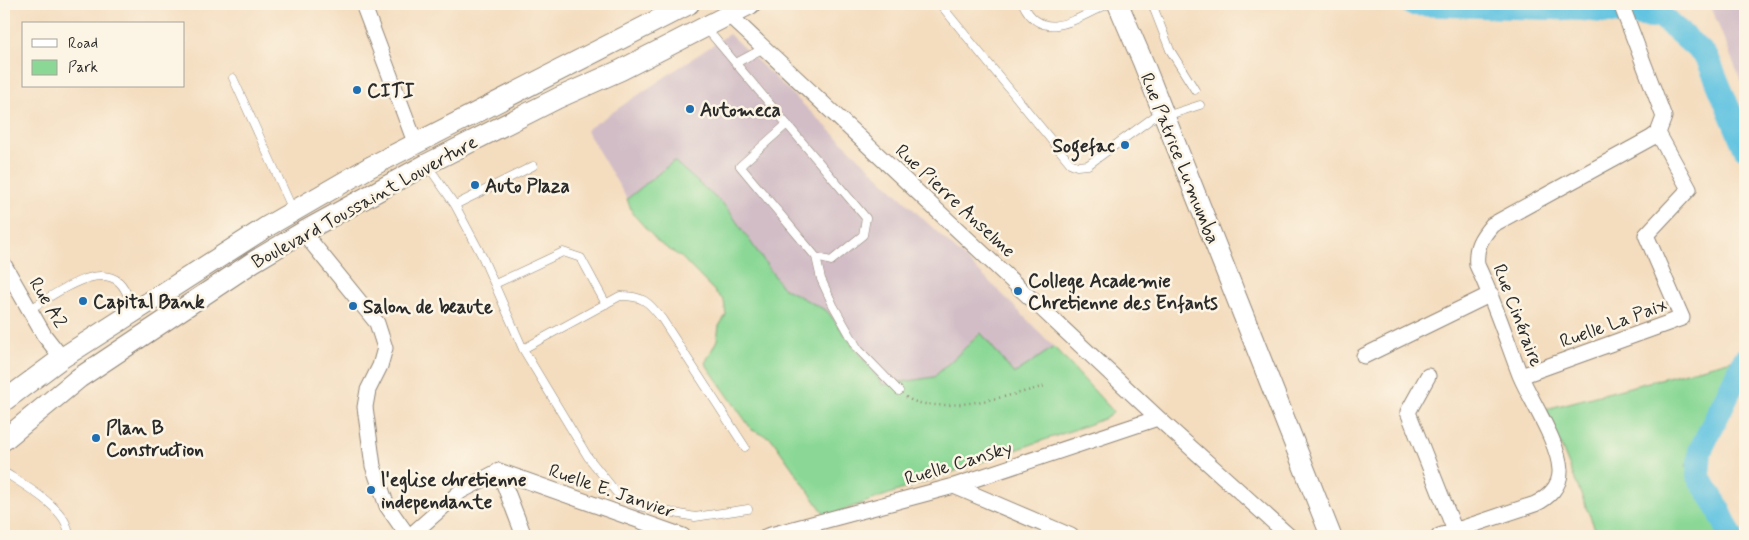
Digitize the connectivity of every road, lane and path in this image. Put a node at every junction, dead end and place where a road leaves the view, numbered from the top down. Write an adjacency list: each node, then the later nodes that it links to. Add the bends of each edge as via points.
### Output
1 (363, 4): 20 (street)
2 (689, 4): 20 (main road, Boulevard Toussaint Louverture)
3 (750, 4): 10 (main road, Boulevard Toussaint Louverture)
4 (940, 4): 17 (lane, via 1070,163 1076,166 1088,165)
5 (1023, 4): 6 (lane, via 1037,22 1055,27)
6 (1108, 4)
7 (1118, 4): 17 (main road, Rue Patrice Lumumba)
8 (1155, 4): 15 (lane, via 1154,9 1170,50)
9 (1621, 4): 19 (street, via 1664,117)
10 (728, 14): 11 (main road, Boulevard Toussaint Louverture); 12 (street, Rue Pierre Anselme)
11 (705, 26): 13 (lane); 21 (main road, Boulevard Toussaint Louverture, via 622,70 558,98)
12 (764, 48): 13 (lane); 41 (street, Rue Pierre Anselme)
13 (736, 63): 18 (lane)
14 (233, 78): 24 (lane)
15 (1195, 90)
16 (1200, 105): 17 (lane)
17 (1163, 114): 56 (main road, Rue Patrice Lumumba)
18 (787, 124): 26 (lane, via 740,166); 26 (lane, via 866,218 863,235 831,261)
19 (1658, 133): 29 (street, Rue Cinéraire, via 1492,224 1480,238 1476,255); 37 (street, Ruelle La Paix, via 1689,189 1646,235 1682,318)
20 (415, 142): 21 (main road); 24 (main road, Boulevard Toussaint Louverture)
21 (427, 164): 23 (lane); 25 (main road, Boulevard Toussaint Louverture)
22 (533, 166): 23 (lane)
23 (455, 206): 28 (lane)
24 (293, 211): 32 (main road, Boulevard Toussaint Louverture)
25 (304, 232): 42 (main road, Boulevard Toussaint Louverture, via 253,262 80,378); 50 (street, via 377,324 385,348 368,390 365,408 373,466 387,506)
26 (816, 257): 39 (lane, via 821,279 858,349)
27 (4, 265): 31 (street, Rue A2)
28 (495, 284): 30 (lane, via 564,252 581,258); 33 (lane)
29 (1491, 294): 34 (street); 37 (street, Rue Cinéraire)
30 (606, 304): 33 (lane); 43 (lane, via 620,296 636,296 649,303)
31 (30, 309): 32 (lane, via 78,282 100,275 120,283); 35 (street, Rue A2)
32 (136, 311): 35 (main road, Boulevard Toussaint Louverture)
33 (523, 349): 47 (lane, via 588,457 616,492 639,506 696,517)
34 (1364, 356)
35 (62, 358): 40 (main road, Boulevard Toussaint Louverture)
36 (1428, 376): 48 (street, via 1408,412)
37 (1521, 376): 48 (street, Rue Cinéraire, via 1557,454 1561,471 1558,486 1535,504)
38 (1045, 386): 39 (path, via 1009,396 939,406 915,403)
39 (899, 391)
40 (4, 400)
41 (1158, 418): 46 (street, Ruelle Cansky); 55 (street, Rue Pierre Anselme)
42 (4, 440)
43 (745, 447)
44 (499, 471): 50 (street, via 461,491); 51 (street); 52 (street, Ruelle E. Janvier)
45 (4, 472): 49 (lane, via 62,515)
46 (954, 486): 53 (street, Ruelle Cansky); 54 (street)
47 (748, 509)
48 (1455, 531): 57 (street, Rue Cinéraire)
49 (68, 536)
50 (409, 536)
51 (524, 536)
52 (683, 536)
53 (767, 536)
54 (1071, 536)
55 (1288, 536)
56 (1331, 536)
57 (1439, 536)

